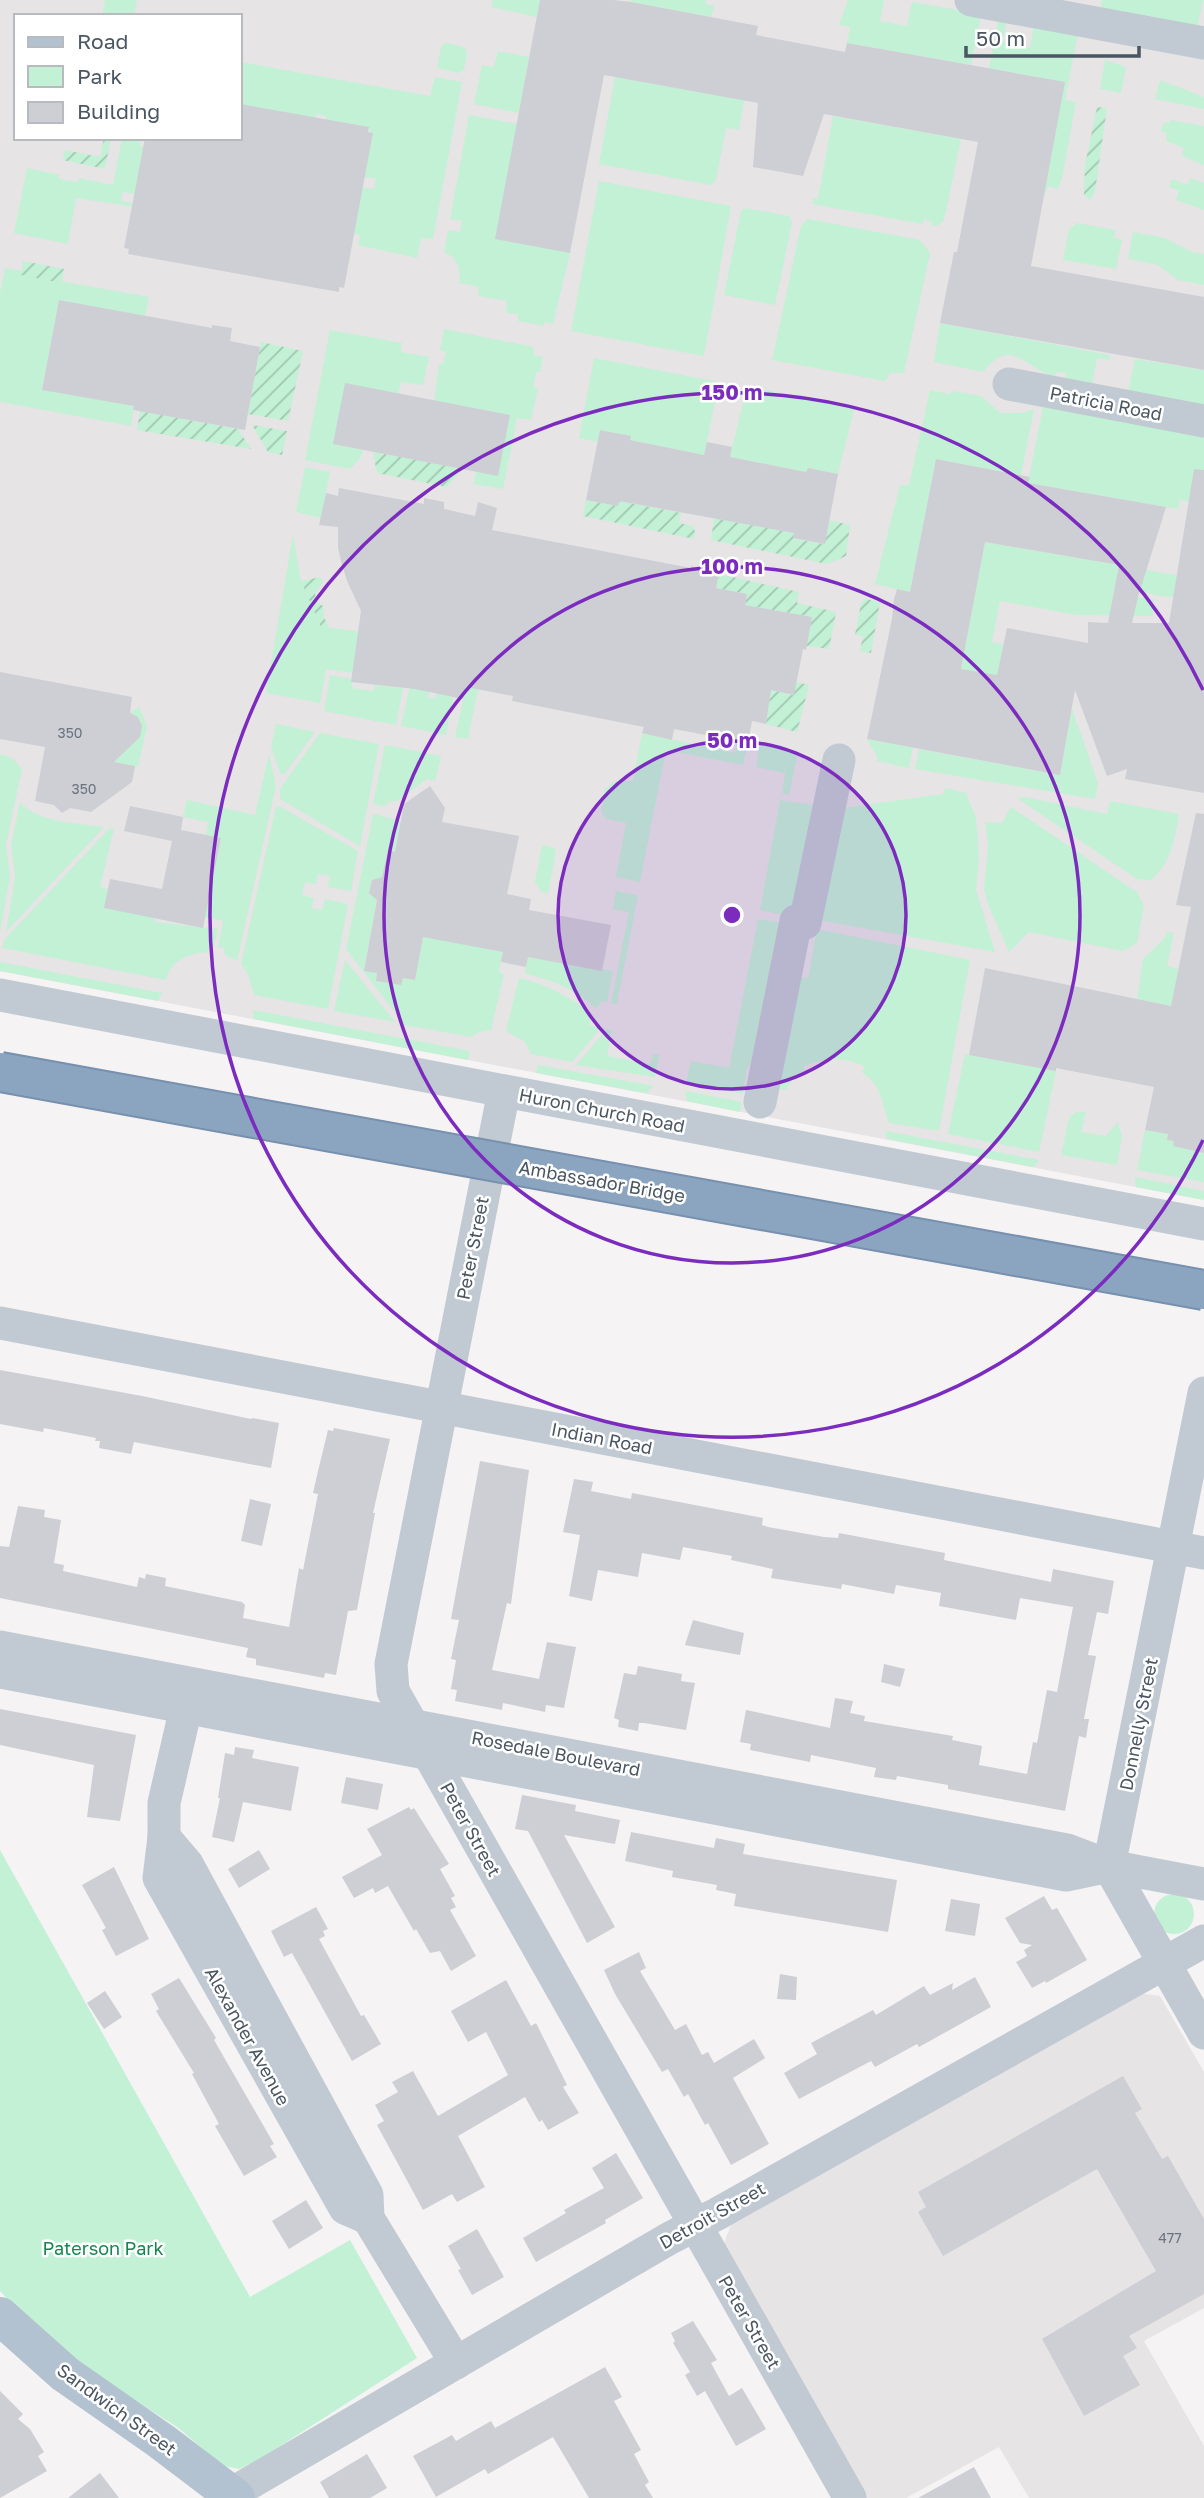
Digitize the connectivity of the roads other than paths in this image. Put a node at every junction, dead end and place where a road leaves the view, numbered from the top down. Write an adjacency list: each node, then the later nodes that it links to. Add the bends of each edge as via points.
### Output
1 (971, 0): 2 (street)
2 (1204, 43)
3 (1009, 384): 4 (street, Patricia Road)
4 (1204, 421)
5 (839, 760): 9 (street, via 805,923 796,921)
6 (0, 995): 8 (street, Huron Church Road)
7 (0, 1072): 11 (highway, Ambassador Bridge, bridge)
8 (504, 1091): 10 (street, Huron Church Road); 14 (street, Peter Street)
9 (760, 1102)
10 (1204, 1224)
11 (1204, 1290)
12 (0, 1323): 14 (street, Indian Road)
13 (1204, 1394): 15 (street, Donnelly Street)
14 (441, 1408): 15 (street, Indian Road); 19 (street, Peter Street, via 391,1664 393,1691)
15 (1189, 1551): 21 (street, Donnelly Street)
16 (0, 1647): 18 (street, Rosedale Boulevard)
17 (0, 1672): 18 (street, Rosedale Boulevard)
18 (189, 1696): 19 (street, Rosedale Boulevard); 20 (street, Rosedale Boulevard); 28 (street, Alexander Avenue, via 164,1803 159,1878 345,2208 368,2218)
19 (413, 1726): 20 (street, Peter Street); 21 (street, Rosedale Boulevard, via 1067,1850)
20 (429, 1754): 21 (street, Rosedale Boulevard, via 1066,1875); 26 (street, Peter Street)
21 (1109, 1866): 22 (street, Rosedale Boulevard); 24 (street)
22 (1204, 1884)
23 (1204, 1941): 24 (street, Detroit Street)
24 (1163, 1964): 25 (street); 26 (street, Detroit Street)
25 (1204, 2033)
26 (695, 2225): 28 (street, Detroit Street); 30 (street, Peter Street)
27 (0, 2316): 29 (main road, Sandwich Street, via 65,2374)
28 (456, 2363): 29 (street, Detroit Street)
29 (231, 2496)
30 (850, 2498)

